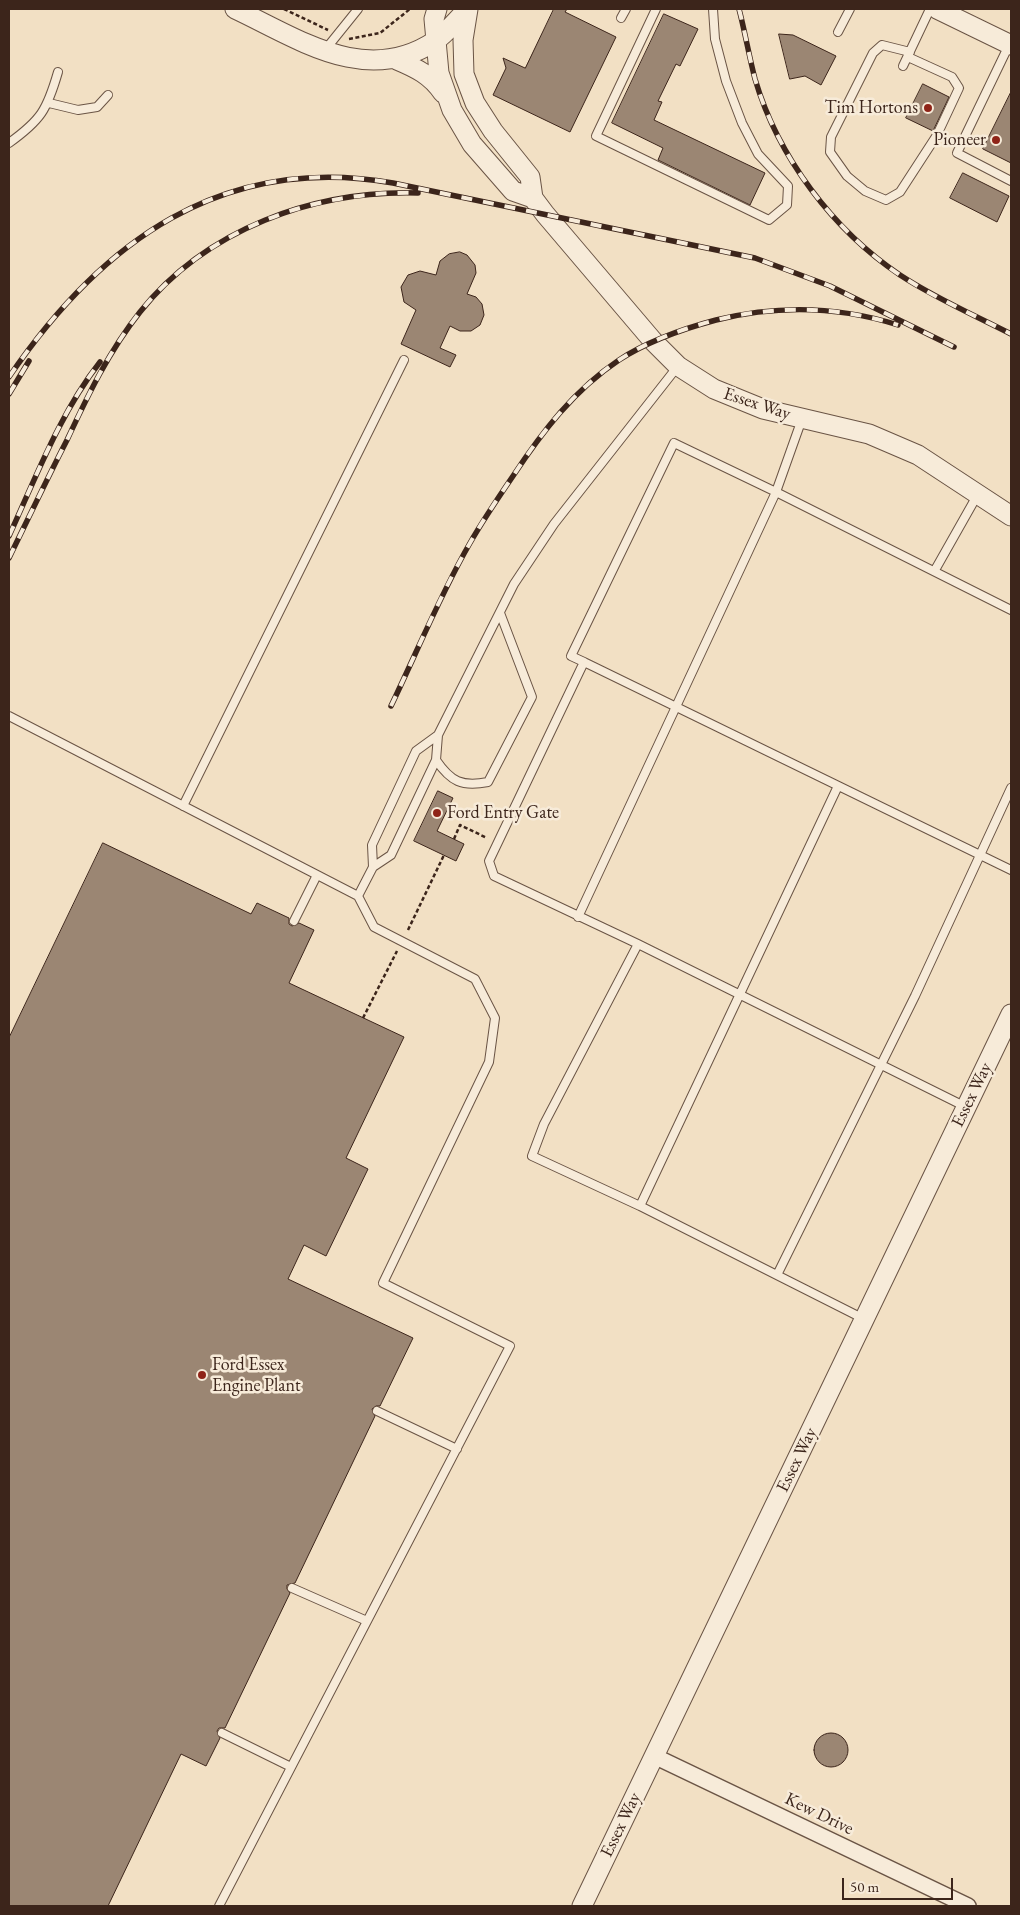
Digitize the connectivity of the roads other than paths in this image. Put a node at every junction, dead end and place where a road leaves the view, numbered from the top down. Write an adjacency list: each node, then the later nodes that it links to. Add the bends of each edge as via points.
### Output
1 (234, 9): 15 (street, via 259,17)
2 (358, 9): 15 (lane)
3 (437, 9): 13 (street, Essex Way, via 434,19)
4 (468, 9): 13 (street); 25 (street, Essex Way, via 463,40 464,74 475,103 530,177)
5 (626, 9): 11 (lane)
6 (656, 9): 7 (lane, via 596,136 769,220 787,205 788,186 758,154 742,123 715,39)
7 (714, 9)
8 (850, 9): 12 (lane)
9 (930, 9): 16 (lane)
10 (937, 9): 14 (street)
11 (621, 18)
12 (838, 32)
13 (436, 40): 17 (street); 21 (street, Essex Way, via 438,73)
14 (1010, 44): 24 (lane, via 958,153)
15 (324, 51): 17 (street, via 360,61)
16 (909, 54): 16 (lane, via 882,45 873,52 831,137 830,152 847,176 866,191 886,200 900,192 938,134 959,88 952,77); 18 (lane)
17 (397, 60): 21 (street, via 418,69 436,83)
18 (903, 66)
19 (58, 72): 22 (lane)
20 (108, 95): 22 (lane, via 97,107 78,110)
21 (448, 101): 25 (street, Essex Way, via 472,144 513,191)
22 (49, 102): 23 (lane, via 34,125)
23 (9, 143)
24 (1011, 182)
25 (532, 198): 27 (street, Essex Way)
26 (404, 360): 42 (lane)
27 (678, 366): 28 (street, Essex Way, via 740,402); 34 (lane, via 554,524 514,584)
28 (802, 418): 29 (lane); 30 (street, Essex Way, via 869,434 918,455)
29 (776, 492): 32 (lane); 35 (lane, via 674,443 571,656); 36 (lane)
30 (978, 494): 31 (street, Essex Way); 32 (lane)
31 (1011, 516)
32 (935, 570): 33 (lane)
33 (1011, 610)
34 (500, 613): 38 (lane); 39 (lane, via 532,697 488,782 473,785 456,782)
35 (584, 662): 36 (lane); 48 (lane, via 489,861 494,876)
36 (676, 707): 40 (lane); 48 (lane)
37 (9, 716): 42 (lane)
38 (438, 735): 39 (lane); 44 (lane, via 416,751 372,845)
39 (436, 760): 44 (lane, via 392,855)
40 (838, 786): 43 (lane); 51 (lane)
41 (1011, 788): 43 (lane)
42 (183, 806): 46 (lane)
43 (982, 855): 45 (lane); 53 (lane)
44 (374, 867): 47 (lane)
45 (1011, 870)
46 (317, 875): 47 (lane); 49 (lane)
47 (358, 896): 59 (lane, via 374,927 475,979 496,1018 489,1062 383,1282 510,1346)
48 (578, 918): 50 (lane)
49 (294, 920)
50 (638, 944): 51 (lane); 55 (lane, via 544,1124 532,1156)
51 (739, 996): 53 (lane); 55 (lane)
52 (1011, 1014): 54 (street, Essex Way)
53 (881, 1066): 54 (lane); 56 (lane)
54 (966, 1107): 57 (street, Essex Way)
55 (640, 1206): 56 (lane)
56 (777, 1275): 57 (lane)
57 (864, 1319): 63 (street, Essex Way)
58 (378, 1411): 59 (lane)
59 (457, 1449): 61 (lane)
60 (292, 1588): 61 (lane)
61 (367, 1621): 64 (lane)
62 (222, 1733): 64 (lane)
63 (654, 1756): 65 (street, Kew Drive); 67 (street, Essex Way)
64 (291, 1767): 66 (lane)
65 (961, 1905)
66 (219, 1906)
67 (582, 1906)

